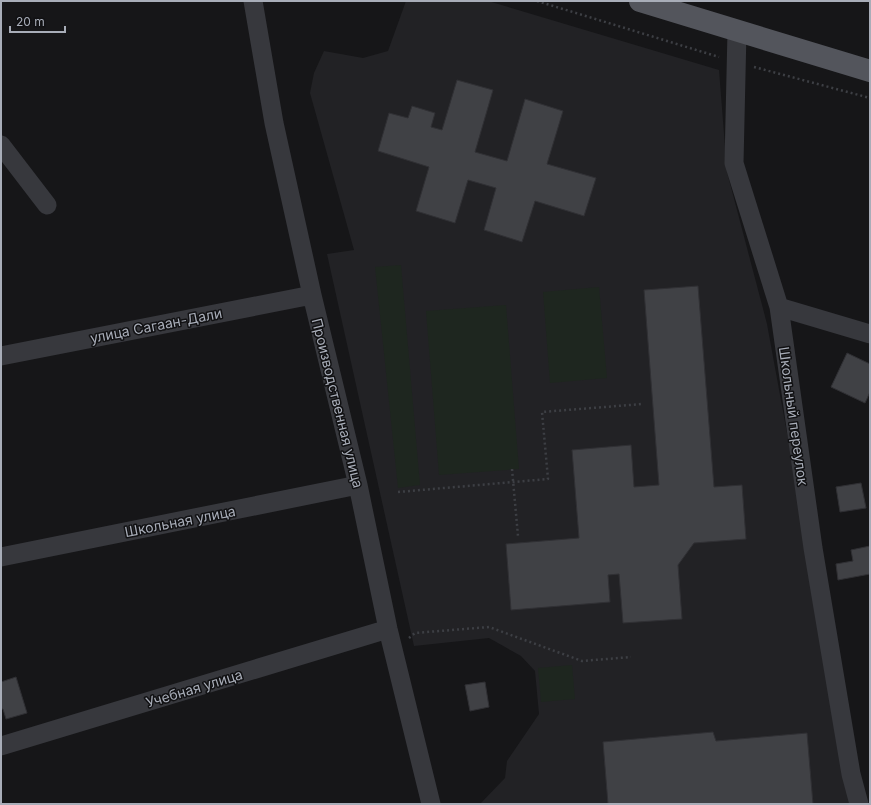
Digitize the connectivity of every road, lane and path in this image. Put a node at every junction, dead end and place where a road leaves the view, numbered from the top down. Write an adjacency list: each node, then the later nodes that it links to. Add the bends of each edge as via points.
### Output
1 (253, 1): 10 (street, Производственная улица, via 274,123)
2 (537, 1): 5 (path)
3 (640, 1): 4 (main road)
4 (737, 31): 5 (street, Школьный переулок); 6 (main road)
5 (736, 63): 7 (path); 11 (street, Школьный переулок, via 734,163)
6 (870, 71)
7 (870, 98)
8 (1, 145): 9 (street)
9 (47, 205)
10 (312, 295): 13 (street, улица Сагаан-Дали); 17 (street, Производственная улица)
11 (779, 307): 12 (street); 26 (street, Школьный переулок, via 813,548 851,774)
12 (870, 334)
13 (1, 356)
14 (642, 404): 16 (path, via 542,412 548,479)
15 (512, 469): 16 (path)
16 (513, 482): 18 (path); 19 (path)
17 (358, 485): 20 (street, Школьная улица); 21 (street, Производственная улица)
18 (398, 492)
19 (518, 536)
20 (1, 557)
21 (388, 629): 22 (street, Производственная улица); 24 (street, Учебная улица)
22 (393, 650): 23 (path, via 415,633 489,627 582,661); 25 (street, Производственная улица)
23 (631, 657)
24 (1, 746)
25 (431, 804)
26 (859, 804)

